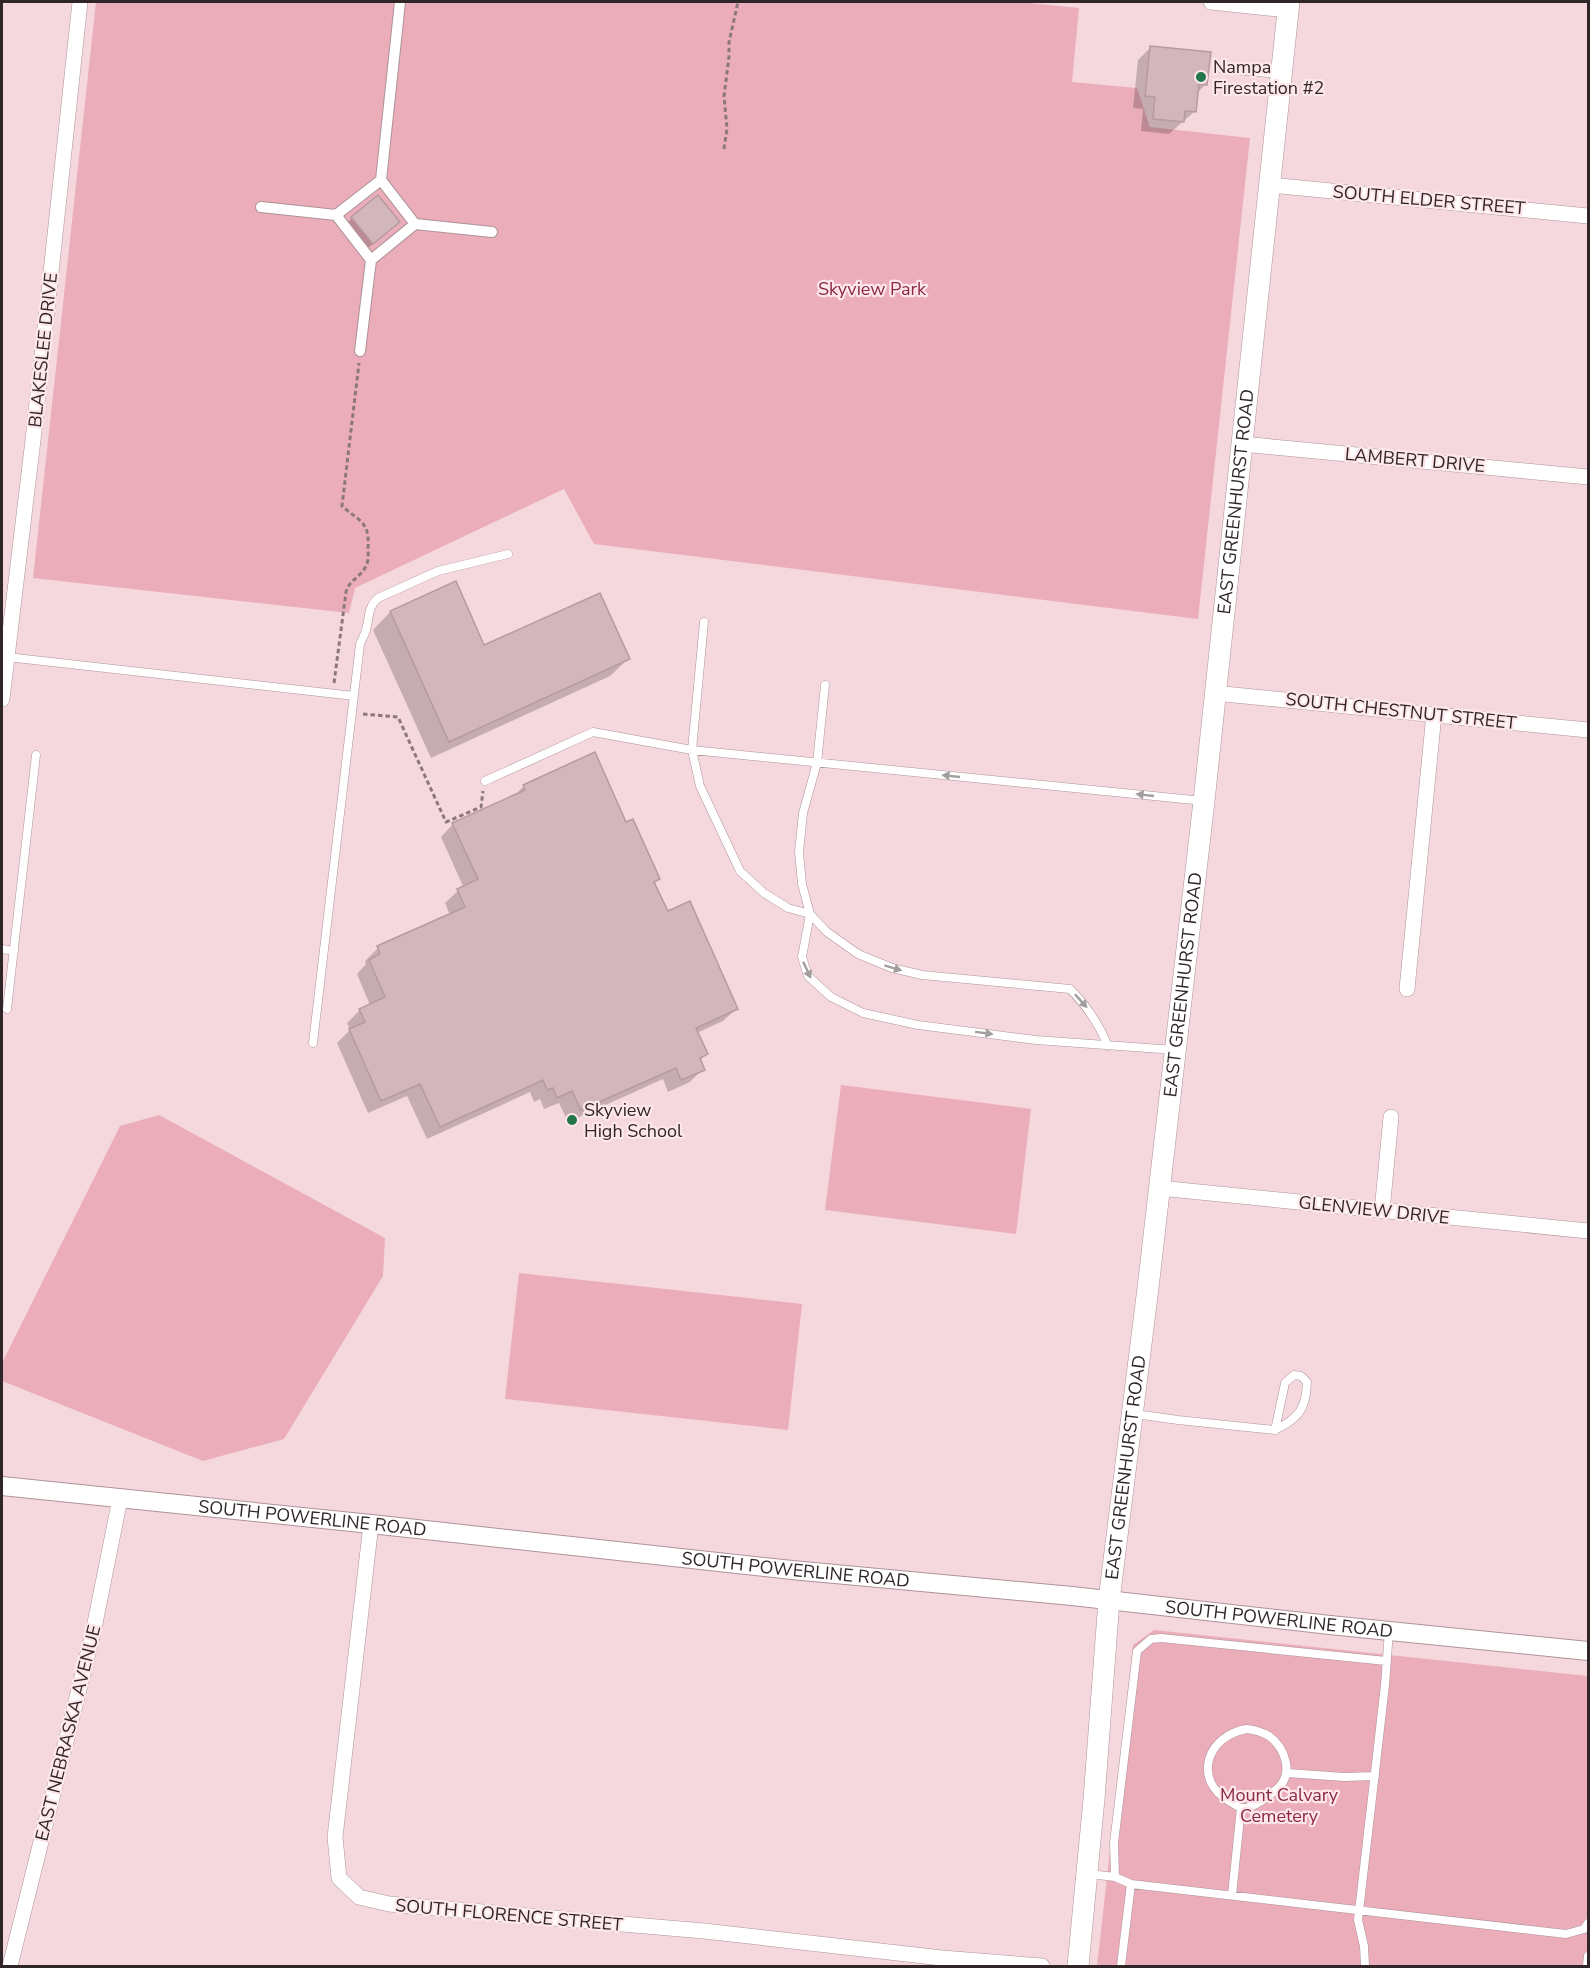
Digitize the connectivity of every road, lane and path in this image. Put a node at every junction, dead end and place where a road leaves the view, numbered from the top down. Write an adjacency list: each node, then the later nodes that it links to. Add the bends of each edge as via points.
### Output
1 (80, 2): 22 (street, BLAKESLEE DRIVE)
2 (400, 2): 9 (street)
3 (738, 2): 8 (path, via 729,42)
4 (1211, 2): 5 (street)
5 (1288, 6): 7 (main road, EAST GREENHURST ROAD)
6 (1222, 69): 7 (lane)
7 (1281, 74): 10 (main road, EAST GREENHURST ROAD)
8 (724, 149)
9 (381, 180): 12 (street); 14 (street)
10 (1270, 185): 13 (street, SOUTH ELDER STREET); 18 (main road, EAST GREENHURST ROAD)
11 (261, 207): 12 (street)
12 (336, 215): 16 (street)
13 (1588, 216)
14 (415, 224): 15 (street); 16 (street)
15 (492, 232)
16 (371, 260): 17 (street)
17 (360, 351): 25 (path, via 342,506 368,530 368,561 347,587)
18 (1242, 444): 19 (street, LAMBERT DRIVE); 24 (main road, EAST GREENHURST ROAD)
19 (1588, 477)
20 (507, 554): 26 (lane, via 438,571 378,598 369,611 360,644)
21 (704, 622): 31 (lane)
22 (7, 657): 25 (lane); 27 (street, BLAKESLEE DRIVE)
23 (825, 685): 33 (lane)
24 (1214, 693): 29 (street, SOUTH CHESTNUT STREET); 35 (main road, EAST GREENHURST ROAD)
25 (333, 694): 26 (lane)
26 (354, 696): 28 (lane)
27 (2, 699)
28 (352, 713): 34 (path, via 398,717 446,822 481,807); 41 (lane)
29 (1434, 714): 30 (street, SOUTH CHESTNUT STREET); 39 (street)
30 (1588, 730)
31 (692, 750): 33 (lane); 34 (lane, via 593,732); 36 (lane, via 700,786 740,871 788,908)
32 (36, 755): 38 (lane)
33 (817, 763): 35 (lane, one-way to 33); 36 (lane, via 802,813 799,852)
34 (485, 781)
35 (1203, 801): 43 (main road, EAST GREENHURST ROAD)
36 (810, 914): 42 (lane, one-way to 42, via 858,954 892,968 922,975 1070,990 1099,1024); 42 (lane, one-way to 42, via 802,957 808,976 831,997 863,1013 918,1025)
37 (2, 949): 38 (lane)
38 (14, 951): 40 (lane)
39 (1407, 989)
40 (7, 1009)
41 (313, 1043)
42 (1108, 1046): 43 (lane)
43 (1175, 1050): 45 (main road, EAST GREENHURST ROAD)
44 (1391, 1117): 46 (street)
45 (1159, 1188): 46 (street, GLENVIEW DRIVE); 48 (main road, EAST GREENHURST ROAD)
46 (1382, 1211): 47 (street, GLENVIEW DRIVE)
47 (1588, 1231)
48 (1133, 1413): 49 (lane); 53 (main road, EAST GREENHURST ROAD)
49 (1275, 1430): 49 (lane, via 1285,1383 1294,1375 1302,1376 1307,1382 1307,1396 1301,1412)
50 (2, 1486): 51 (street, SOUTH POWERLINE ROAD)
51 (120, 1498): 52 (street, SOUTH POWERLINE ROAD); 68 (street, EAST NEBRASKA AVENUE, via 93,1633)
52 (371, 1524): 53 (street, SOUTH POWERLINE ROAD); 69 (street, SOUTH FLORENCE STREET, via 335,1837 339,1878 359,1897 388,1904)
53 (1109, 1600): 54 (street, SOUTH POWERLINE ROAD); 60 (main road, EAST GREENHURST ROAD)
54 (1389, 1631): 55 (street, SOUTH POWERLINE ROAD); 56 (lane)
55 (1588, 1651)
56 (1386, 1660): 58 (lane); 61 (lane, via 1161,1638 1144,1644 1135,1660 1114,1843)
57 (1287, 1773): 58 (lane); 59 (lane, via 1272,1794); 59 (lane, via 1279,1748 1260,1731 1234,1731 1224,1737 1215,1746 1208,1769 1217,1792)
58 (1375, 1776): 64 (lane)
59 (1241, 1808): 63 (lane)
60 (1087, 1874): 61 (lane); 70 (main road, EAST GREENHURST ROAD)
61 (1114, 1877): 62 (lane)
62 (1131, 1884): 63 (lane); 71 (lane)
63 (1232, 1895): 64 (lane)
64 (1359, 1909): 65 (lane, via 1566,1934); 72 (lane)
65 (1586, 1926): 66 (lane)
66 (1588, 1937)
67 (1588, 1956): 73 (lane)
68 (10, 1966)
69 (1042, 1966)
70 (1077, 1966)
71 (1121, 1966)
72 (1365, 1966)
73 (1587, 1966)

